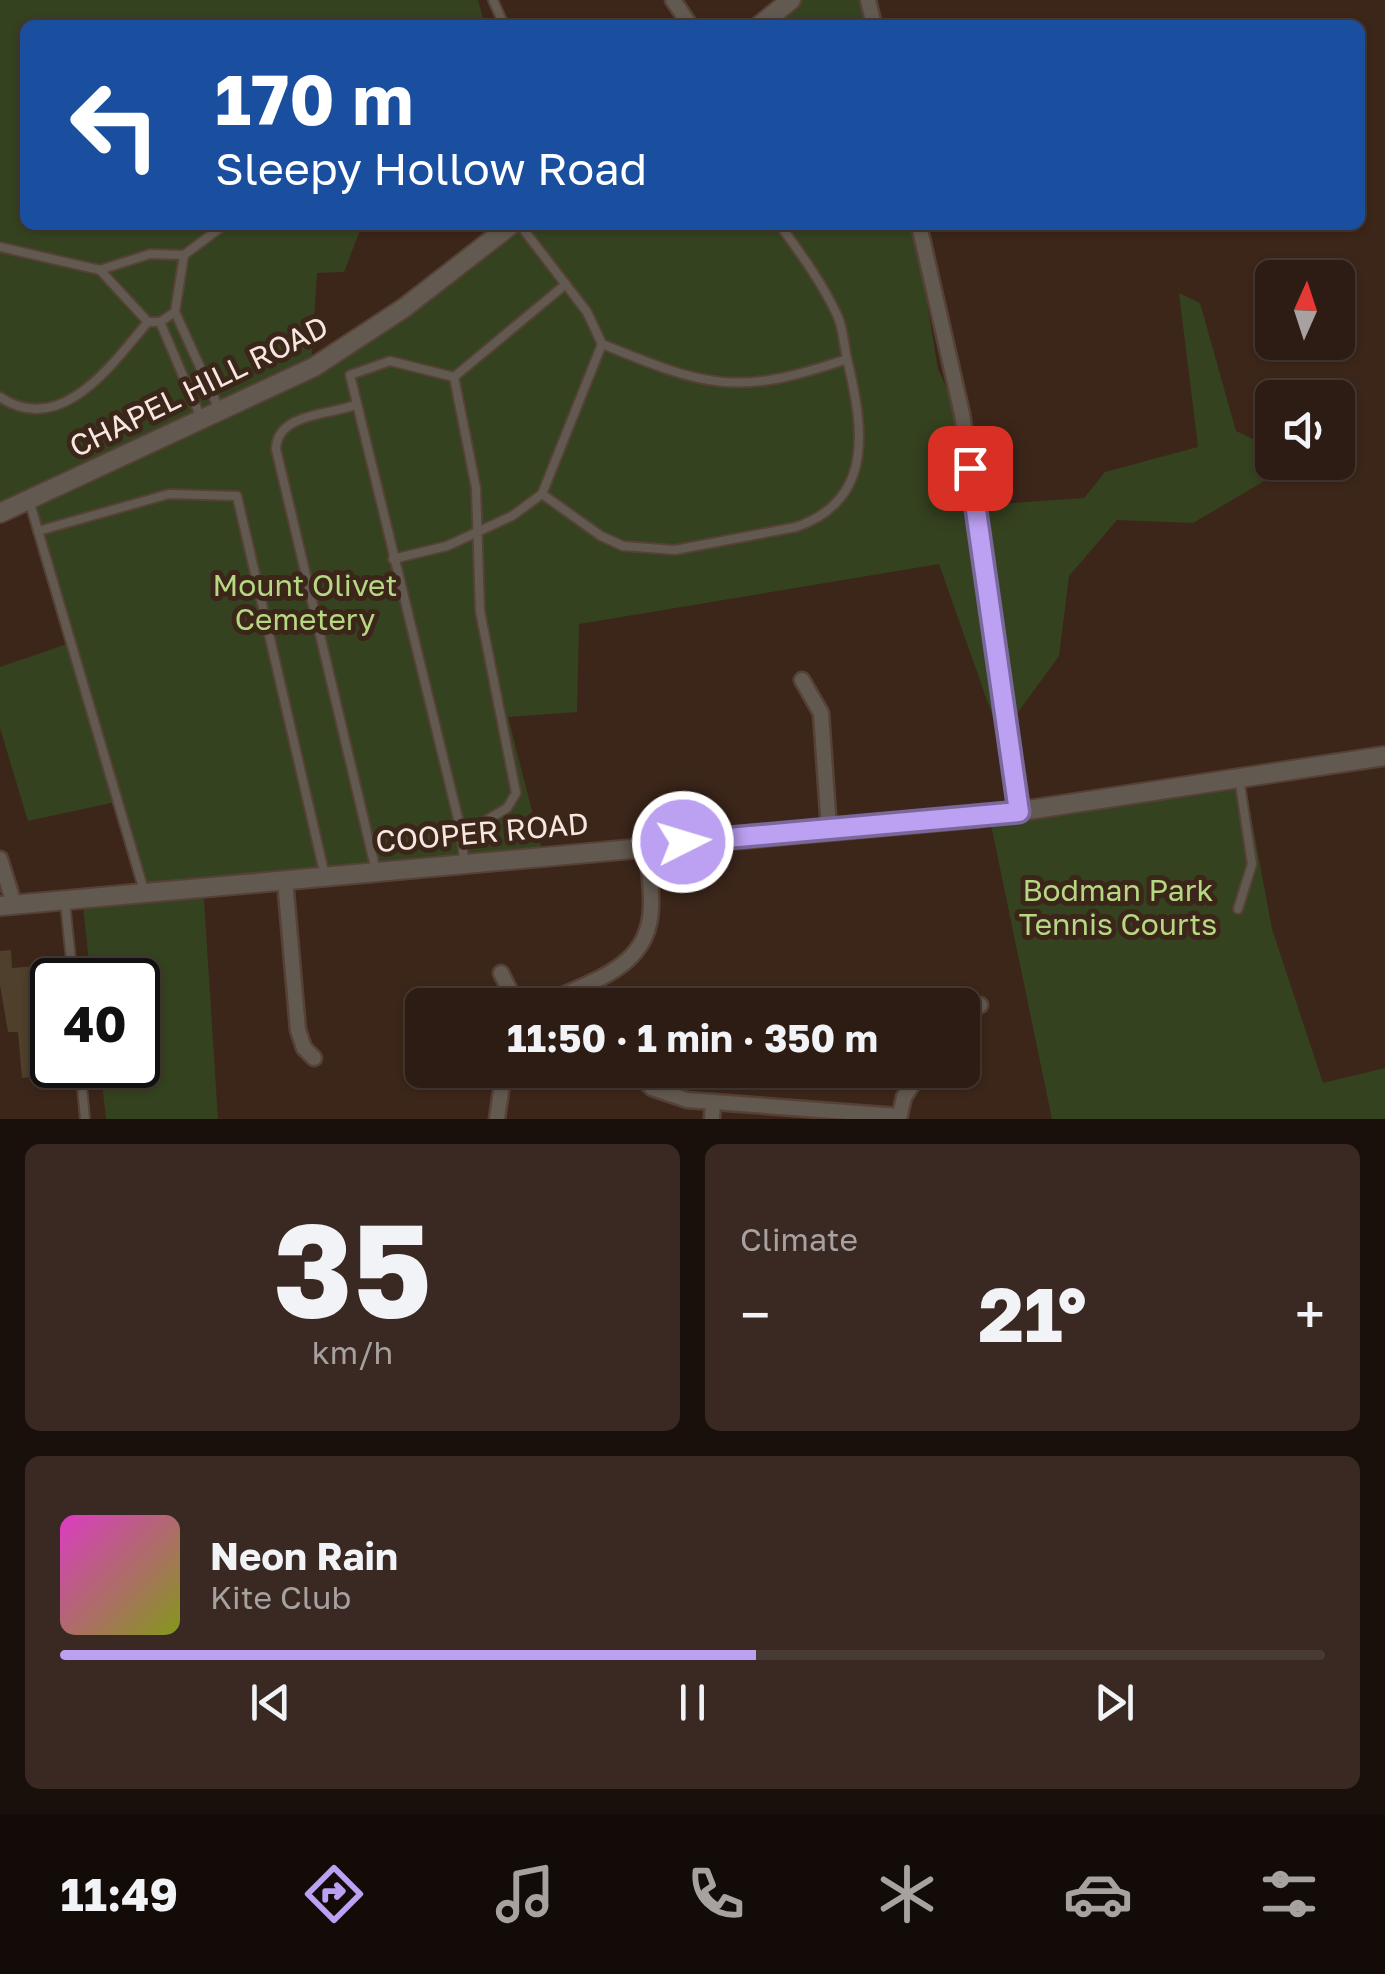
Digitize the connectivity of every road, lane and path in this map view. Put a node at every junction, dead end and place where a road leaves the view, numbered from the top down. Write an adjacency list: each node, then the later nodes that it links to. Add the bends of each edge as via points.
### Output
1 (792, 0): 2 (street)
2 (766, 20)
3 (217, 230): 9 (lane)
4 (505, 230): 20 (street, CHAPEL HILL ROAD, via 346,347)
5 (524, 230): 11 (lane)
6 (783, 230): 16 (lane, via 838,318)
7 (920, 230): 31 (street, via 962,414)
8 (0, 248): 10 (lane)
9 (184, 255): 10 (lane, via 150,254); 12 (lane)
10 (100, 270): 13 (lane)
11 (566, 284): 15 (lane); 17 (lane)
12 (175, 312): 14 (lane); 20 (lane)
13 (148, 322): 14 (lane); 18 (lane, via 82,392 60,406 30,410)
14 (160, 322): 21 (lane)
15 (602, 344): 16 (lane, via 724,385 772,382); 22 (lane)
16 (847, 359): 22 (lane, via 861,424 859,459 836,502 808,523 654,550 612,542)
17 (454, 376): 19 (lane, via 410,362 375,364 350,375); 26 (lane, via 474,471)
18 (0, 397)
19 (356, 405): 27 (lane); 37 (lane, via 288,424 276,449)
20 (220, 412): 21 (street, CHAPEL HILL ROAD)
21 (202, 420): 23 (street, CHAPEL HILL ROAD)
22 (542, 494): 26 (lane)
23 (29, 500): 24 (street, CHAPEL HILL ROAD); 25 (lane)
24 (0, 513)
25 (38, 531): 38 (lane, via 169,494 237,496); 40 (lane)
26 (477, 532): 27 (lane); 33 (lane, via 480,611 516,793 507,808)
27 (394, 559): 33 (lane)
28 (802, 680): 32 (street, via 821,713)
29 (1385, 756): 30 (street, COOPER ROAD)
30 (1239, 778): 31 (street, COOPER ROAD); 43 (lane, via 1252,864)
31 (1019, 812): 32 (street, COOPER ROAD)
32 (829, 829): 34 (street, COOPER ROAD)
33 (462, 835): 36 (lane)
34 (647, 846): 36 (street, COOPER ROAD); 46 (street, via 646,935 625,965)
35 (0, 859): 42 (street)
36 (464, 863): 37 (street, COOPER ROAD)
37 (376, 871): 38 (street, COOPER ROAD)
38 (325, 876): 39 (street, COOPER ROAD)
39 (286, 880): 40 (street, COOPER ROAD); 50 (street, via 298,1030)
40 (146, 895): 41 (street, COOPER ROAD)
41 (65, 902): 42 (street, COOPER ROAD); 44 (lane)
42 (7, 905)
43 (1238, 909)
44 (71, 958)
45 (501, 974): 47 (street)
46 (592, 982): 48 (street); 49 (street)
47 (508, 988)
48 (579, 988)
49 (595, 988)
50 (314, 1058)
51 (82, 1088): 57 (lane)
52 (501, 1088): 58 (street)
53 (658, 1088): 55 (street)
54 (910, 1088): 56 (street)
55 (713, 1102): 56 (street); 59 (street)
56 (899, 1118)
57 (85, 1119)
58 (497, 1119)
59 (712, 1119)

